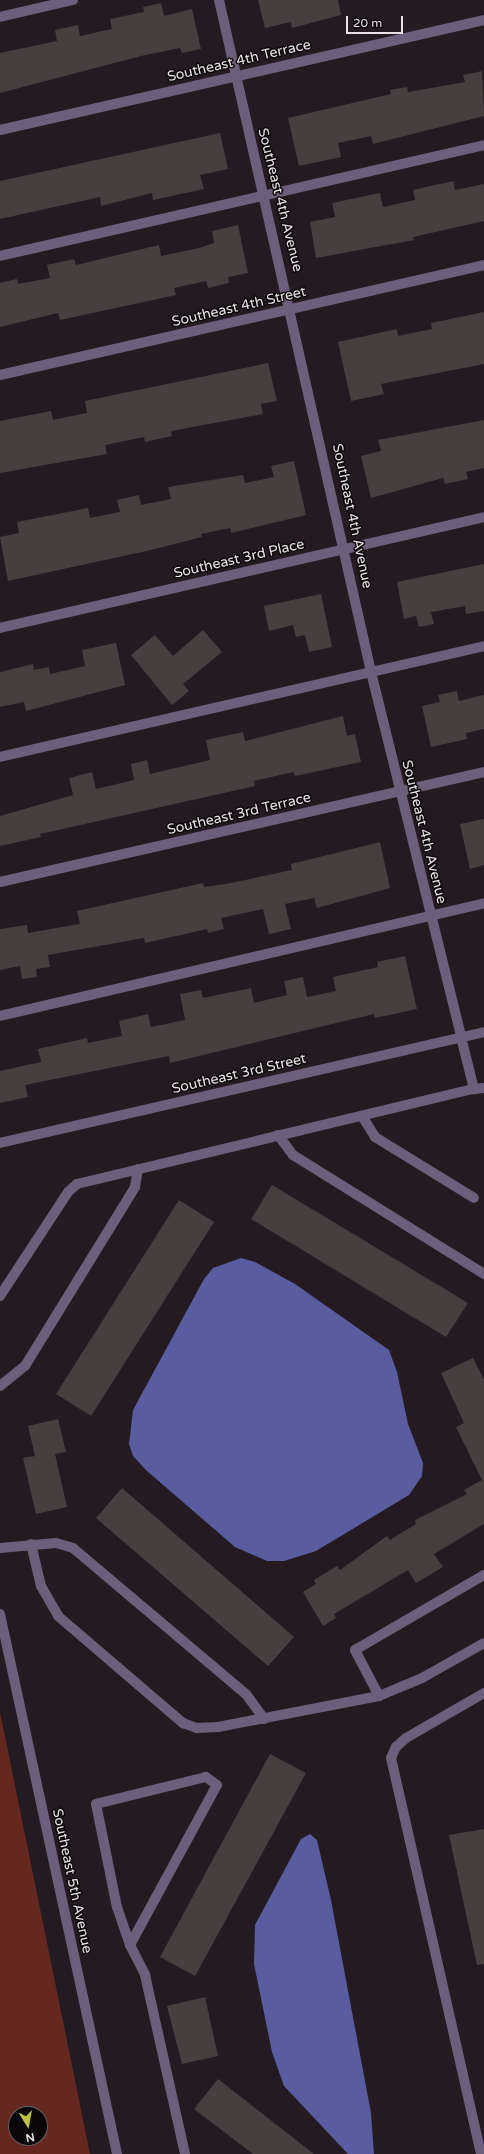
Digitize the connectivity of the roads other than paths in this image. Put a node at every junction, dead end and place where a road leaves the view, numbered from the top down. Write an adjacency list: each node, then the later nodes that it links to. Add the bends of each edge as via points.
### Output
1 (73, 0): 3 (street)
2 (219, 0): 5 (street, Southeast 4th Avenue)
3 (0, 17)
4 (484, 20): 5 (street, Southeast 4th Terrace)
5 (235, 76): 6 (street, Southeast 4th Terrace); 8 (street, Southeast 4th Avenue)
6 (0, 130)
7 (484, 145): 8 (street)
8 (264, 196): 9 (street); 11 (street, Southeast 4th Avenue)
9 (0, 256)
10 (484, 265): 11 (street, Southeast 4th Street)
11 (292, 309): 12 (street, Southeast 4th Street); 14 (street, Southeast 4th Avenue)
12 (0, 375)
13 (484, 517): 14 (street, Southeast 3rd Place)
14 (345, 550): 15 (street, Southeast 3rd Place); 17 (street, Southeast 4th Avenue)
15 (0, 628)
16 (484, 646): 17 (street)
17 (371, 672): 18 (street); 20 (street, Southeast 4th Avenue)
18 (0, 757)
19 (484, 772): 20 (street, Southeast 3rd Terrace)
20 (400, 792): 21 (street, Southeast 3rd Terrace); 23 (street, Southeast 4th Avenue)
21 (0, 882)
22 (484, 903): 23 (street)
23 (430, 916): 24 (street); 26 (street, Southeast 4th Avenue)
24 (0, 1016)
25 (484, 1032): 26 (street, Southeast 3rd Street)
26 (461, 1037): 27 (street, Southeast 4th Avenue); 30 (street, Southeast 3rd Street)
27 (479, 1088): 28 (street)
28 (362, 1116): 29 (street); 32 (street, via 375,1137)
29 (278, 1135): 31 (street); 33 (street, via 294,1155)
30 (0, 1143)
31 (138, 1169): 34 (street, via 77,1184 68,1192); 35 (street, via 135,1187 25,1366)
32 (474, 1198)
33 (484, 1274)
34 (0, 1296)
35 (0, 1386)
36 (32, 1544): 37 (street); 43 (street, via 56,1543 73,1548 246,1694); 43 (street, via 41,1586 58,1616 184,1723 198,1728 218,1728)
37 (0, 1548)
38 (484, 1575): 42 (street, via 354,1650)
39 (0, 1614): 46 (street, Southeast 5th Avenue)
40 (484, 1643): 42 (street, via 422,1678)
41 (484, 1693): 45 (street, via 406,1738 396,1747 391,1758)
42 (379, 1696): 43 (street)
43 (264, 1719)
44 (130, 1945): 44 (street, via 217,1784 206,1777 96,1804 117,1907); 47 (street, via 145,1975)
45 (482, 2151)
46 (117, 2154)
47 (185, 2154)

